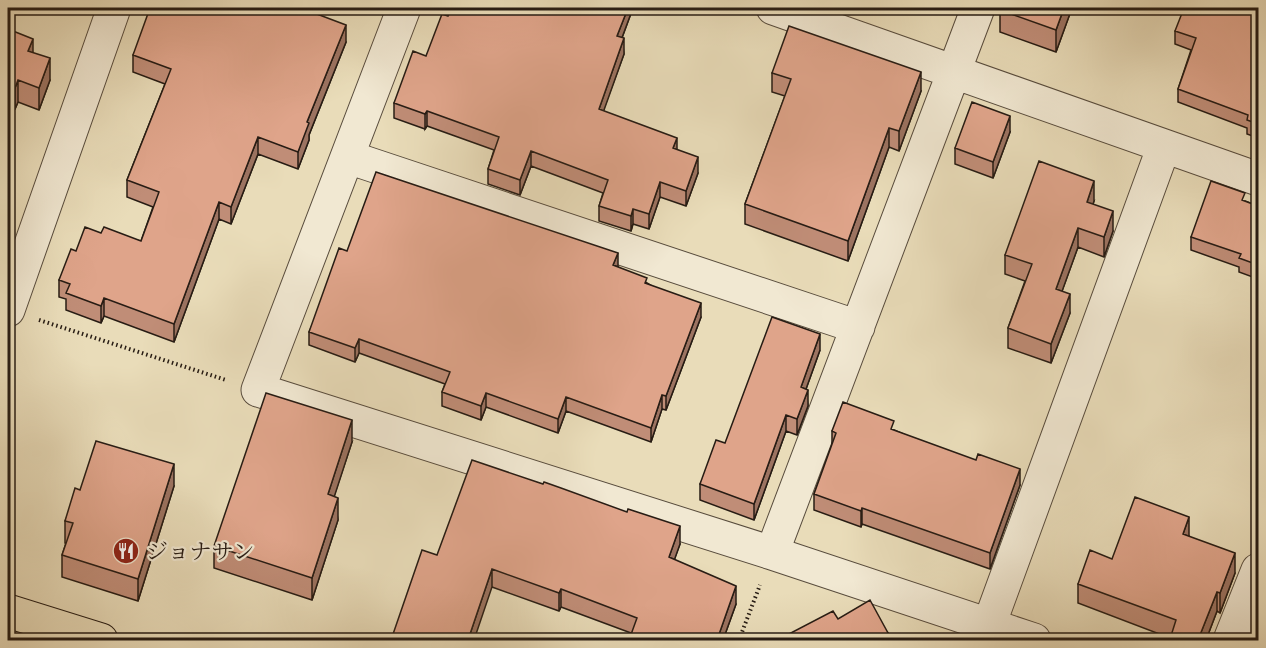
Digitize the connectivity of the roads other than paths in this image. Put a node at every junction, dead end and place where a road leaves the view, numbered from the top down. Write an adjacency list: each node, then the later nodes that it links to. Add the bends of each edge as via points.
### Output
1 (114, 8): 9 (street)
2 (404, 8): 7 (street)
3 (772, 8): 5 (street)
4 (978, 8): 5 (street)
5 (954, 71): 6 (street); 10 (street)
6 (1164, 146): 8 (street); 14 (street)
7 (348, 157): 10 (street); 11 (street, via 258,390)
8 (1258, 179)
9 (22, 314)
10 (858, 327): 11 (street)
11 (772, 553): 14 (street)
12 (1258, 570): 17 (street)
13 (8, 611): 15 (main road)
14 (989, 626): 16 (street)
15 (101, 640)
16 (1034, 640)
17 (1230, 640)

